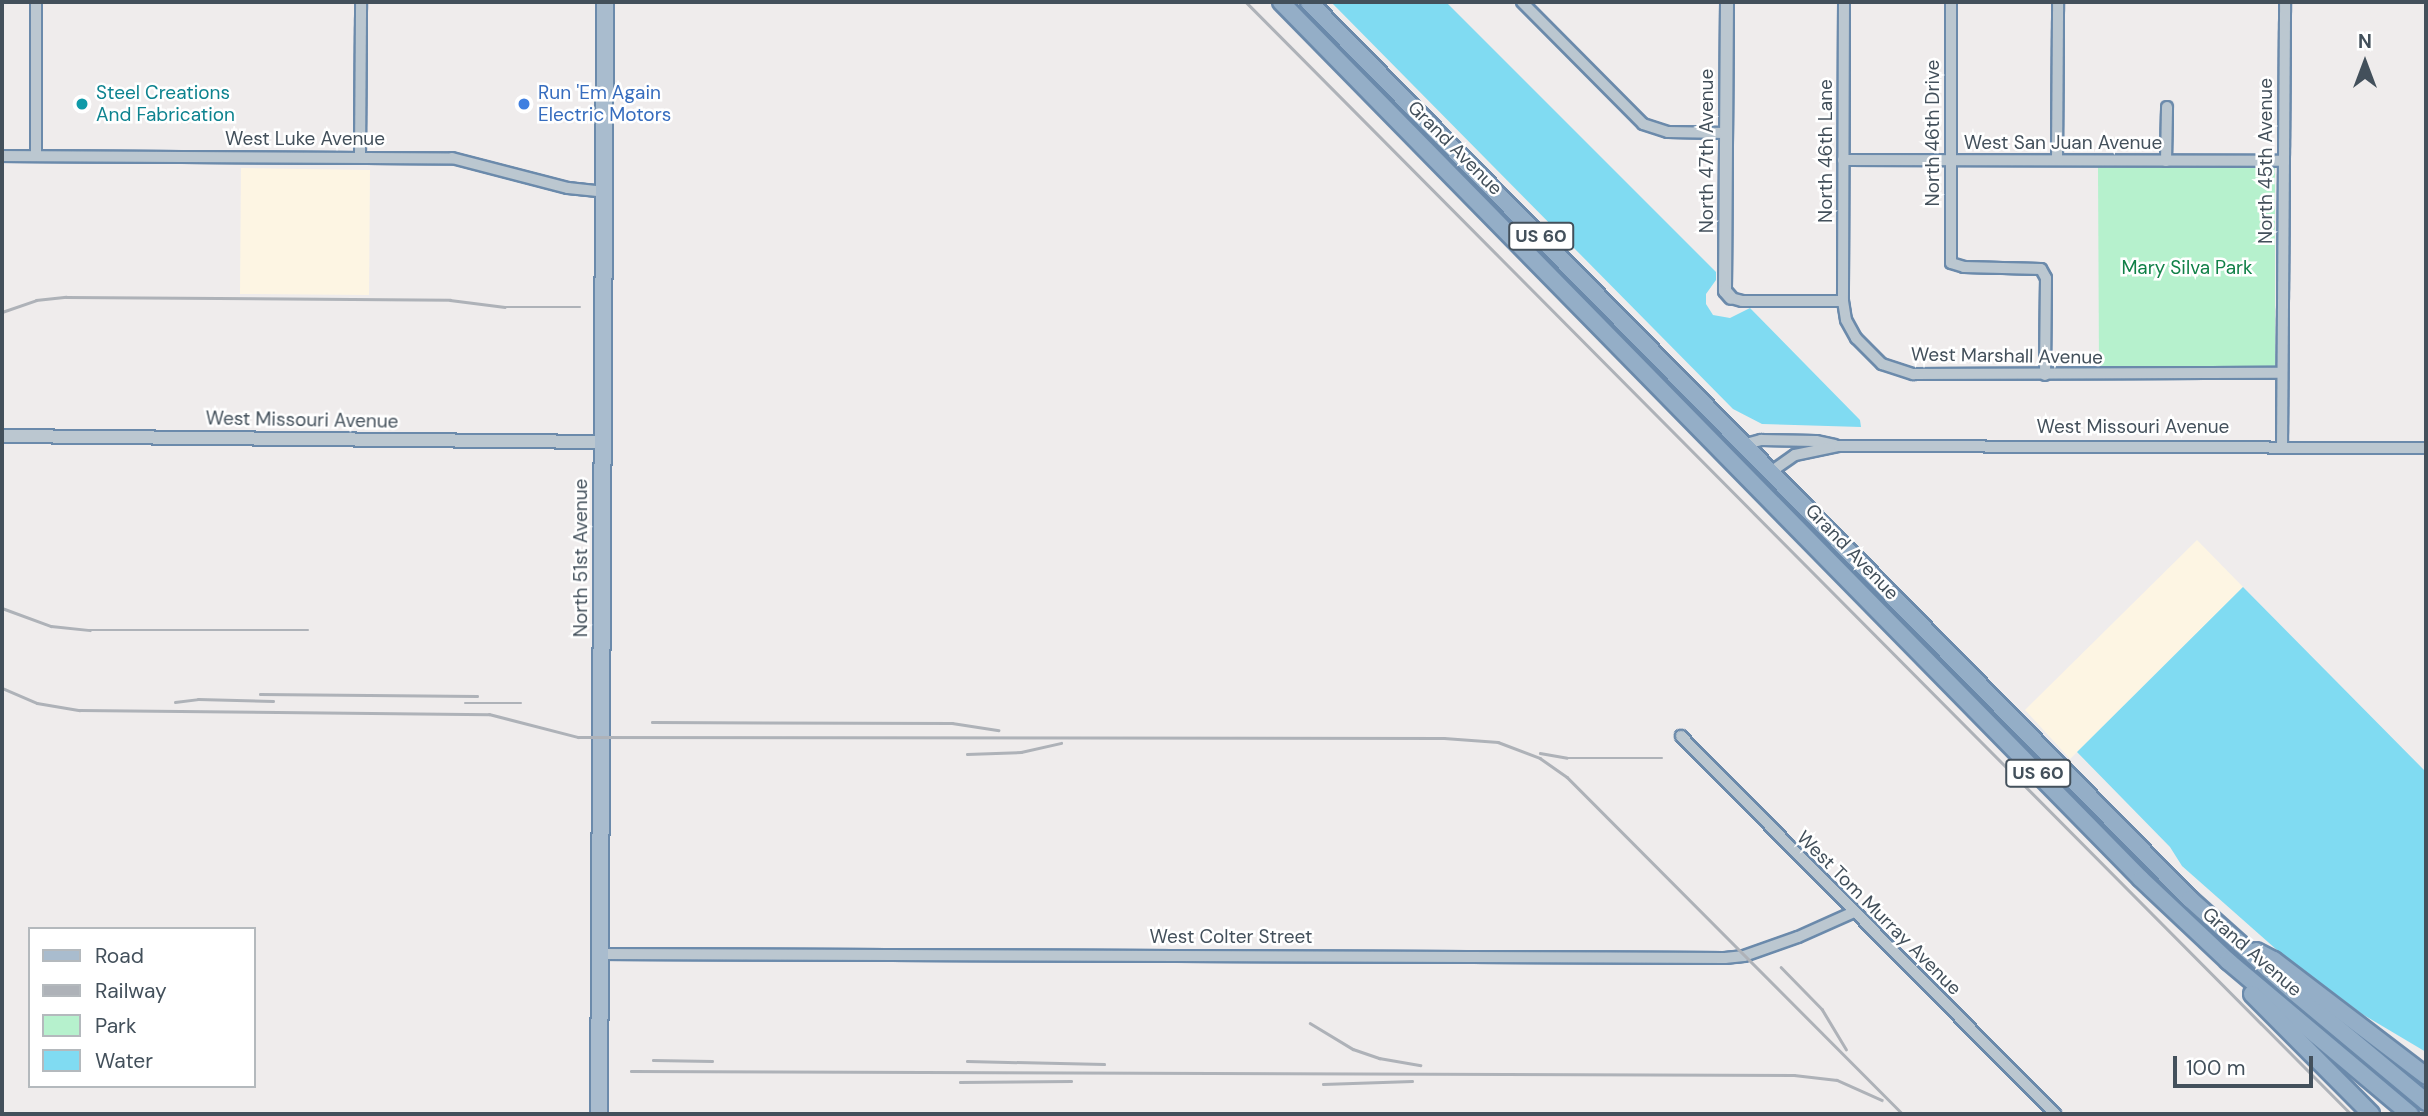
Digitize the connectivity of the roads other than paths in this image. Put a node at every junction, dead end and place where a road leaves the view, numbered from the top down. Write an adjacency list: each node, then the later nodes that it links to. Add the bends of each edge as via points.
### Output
1 (36, 2): 15 (street)
2 (361, 2): 16 (street)
3 (606, 2): 22 (main road, North 51st Avenue)
4 (1281, 2): 27 (highway, Grand Avenue / US 60)
5 (1309, 2): 30 (highway, Grand Avenue / US 60)
6 (1522, 2): 13 (street, via 1643,124 1668,132)
7 (1727, 2): 13 (street, North 47th Avenue)
8 (1844, 2): 17 (street, North 46th Lane)
9 (1951, 2): 18 (street, North 46th Drive)
10 (2058, 2): 19 (street)
11 (2285, 2): 21 (street, North 45th Avenue)
12 (2167, 107): 20 (street)
13 (1726, 133): 23 (street, North 47th Avenue, via 1726,291)
14 (2, 156): 15 (street, West Luke Avenue)
15 (36, 156): 16 (street, West Luke Avenue)
16 (360, 157): 22 (street, West Luke Avenue, via 452,158 568,188)
17 (1843, 160): 18 (street, West San Juan Avenue); 24 (street, North 46th Lane)
18 (1950, 160): 19 (street, West San Juan Avenue); 26 (street, North 46th Drive, via 1951,263 2041,269 2046,278)
19 (2057, 160): 20 (street, West San Juan Avenue)
20 (2166, 161): 21 (street, West San Juan Avenue)
21 (2283, 161): 25 (street, North 45th Avenue)
22 (605, 192): 29 (main road, North 51st Avenue)
23 (1731, 298): 24 (street)
24 (1843, 301): 26 (street, West Marshall Avenue, via 1856,338 1882,364 1898,372)
25 (2283, 373): 26 (street, West Marshall Avenue); 32 (street, North 45th Avenue)
26 (2045, 375)
27 (1685, 410): 34 (highway, via 1704,418 1755,470); 39 (highway, Grand Avenue / US 60, via 2113,850)
28 (2, 436): 29 (street, West Missouri Avenue)
29 (602, 442): 38 (main road, North 51st Avenue)
30 (1746, 444): 31 (street, West Missouri Avenue, via 1816,441); 34 (highway, Grand Avenue / US 60)
31 (1839, 446): 32 (street, West Missouri Avenue); 34 (street, West Missouri Avenue, via 1795,455)
32 (2283, 447): 33 (street, West Missouri Avenue)
33 (2426, 447)
34 (1772, 471): 37 (highway, Grand Avenue / US 60, via 2087,796)
35 (1681, 736): 36 (street, West Tom Murray Avenue)
36 (1854, 912): 38 (street, West Colter Street, via 1798,937 1725,958); 43 (street, West Tom Murray Avenue)
37 (2237, 943): 40 (highway, via 2274,960); 41 (highway, Grand Avenue / US 60)
38 (599, 954): 42 (main road, North 51st Avenue)
39 (2228, 961): 44 (highway, via 2250,991); 45 (highway, Grand Avenue / US 60)
40 (2426, 1076)
41 (2426, 1102)
42 (599, 1114)
43 (2055, 1114)
44 (2371, 1114)
45 (2410, 1114)

